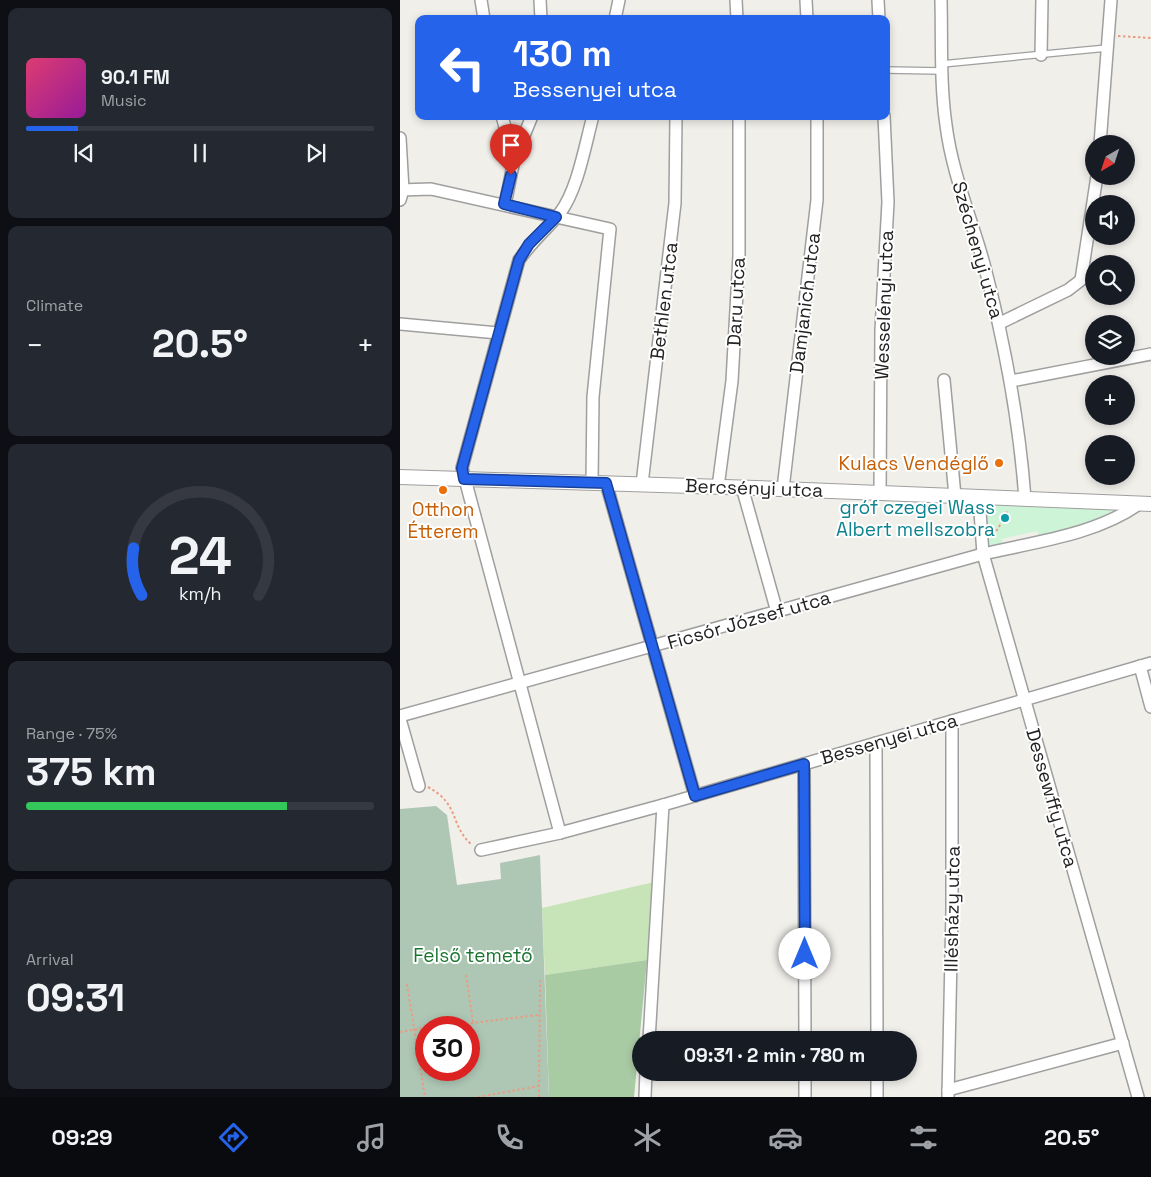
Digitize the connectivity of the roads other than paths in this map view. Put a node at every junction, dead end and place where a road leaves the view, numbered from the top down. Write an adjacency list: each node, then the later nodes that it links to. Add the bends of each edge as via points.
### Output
1 (481, 0): 10 (street)
2 (540, 0): 11 (street)
3 (618, 0): 12 (street)
4 (736, 0): 13 (street)
5 (806, 0): 14 (street)
6 (878, 0): 15 (street)
7 (941, 0): 18 (street, Széchenyi utca)
8 (1042, 0): 17 (street)
9 (1111, 0): 16 (street)
10 (483, 15)
11 (541, 15)
12 (616, 15)
13 (736, 15)
14 (807, 15)
15 (879, 15)
16 (1107, 48): 17 (lane); 27 (street)
17 (1041, 55): 18 (lane)
18 (942, 68): 19 (lane); 35 (street, Széchenyi utca, via 953,167)
19 (890, 70)
20 (503, 120): 29 (street)
21 (530, 120): 29 (street)
22 (592, 120): 33 (street, via 572,191)
23 (676, 120): 44 (street, Bethlen utca, via 675,203)
24 (739, 120): 45 (street, Daru utca, via 739,266 732,381)
25 (817, 120): 47 (street, Damjanich utca, via 817,200)
26 (884, 120): 48 (street, Wesselényi utca, via 888,202 880,330)
27 (1101, 135)
28 (400, 138): 31 (street)
29 (514, 160): 32 (street)
30 (1096, 185): 35 (street, via 1081,280 1068,290)
31 (401, 193): 32 (street, via 431,189)
32 (504, 204): 33 (street)
33 (556, 217): 37 (street, via 529,244 519,260); 43 (street, via 610,229 594,397)
34 (400, 312): 36 (street)
35 (1000, 323): 40 (street, Széchenyi utca)
36 (400, 324): 37 (street)
37 (498, 333): 42 (street, via 462,468)
38 (1151, 354): 40 (street)
39 (944, 380): 49 (street)
40 (1011, 380): 51 (street, Széchenyi utca, via 1020,432)
41 (400, 477): 42 (street, Bercsényi utca)
42 (464, 479): 43 (street, Bercsényi utca); 57 (street)
43 (599, 483): 44 (street, Bercsényi utca); 55 (street)
44 (642, 484): 45 (street, Bercsényi utca)
45 (718, 487): 46 (street, Bercsényi utca)
46 (742, 487): 47 (street, Bercsényi utca); 54 (street)
47 (783, 489): 48 (street, Bercsényi utca)
48 (880, 493): 49 (street, Bercsényi utca)
49 (955, 496): 50 (street, Bercsényi utca)
50 (979, 497): 51 (street, Bercsényi utca); 53 (street, Dessewffy utca)
51 (1025, 499): 52 (street, Bercsényi utca)
52 (1145, 504): 53 (street, Bercsényi utca, via 1074,532)
53 (987, 553): 54 (street, Ficsór József utca); 58 (street, Dessewffy utca)
54 (777, 612): 55 (street, Ficsór József utca)
55 (652, 647): 57 (street, Ficsór József utca); 66 (street)
56 (1146, 664): 58 (street, Bessenyei utca); 59 (street)
57 (520, 682): 60 (street, Ficsór József utca); 68 (street)
58 (1024, 700): 62 (street, Bessenyei utca); 73 (street, Dessewffy utca)
59 (1151, 707)
60 (400, 716)
61 (400, 720): 65 (street)
62 (952, 721): 63 (street, Bessenyei utca); 77 (street, Illésházy utca)
63 (876, 743): 64 (street, Bessenyei utca); 72 (street)
64 (804, 764): 66 (street, Bessenyei utca); 71 (street)
65 (419, 786)
66 (695, 796): 67 (street, Bessenyei utca)
67 (663, 805): 68 (street, Bessenyei utca); 70 (street)
68 (560, 833): 69 (street, Bessenyei utca)
69 (481, 850)
70 (649, 1031)
71 (805, 1031)
72 (877, 1031)
73 (1123, 1043): 77 (street); 81 (street, Dessewffy utca)
74 (646, 1081): 78 (street)
75 (805, 1081): 79 (street)
76 (877, 1081): 80 (street)
77 (948, 1094)
78 (645, 1097)
79 (805, 1097)
80 (877, 1097)
81 (1138, 1097)

